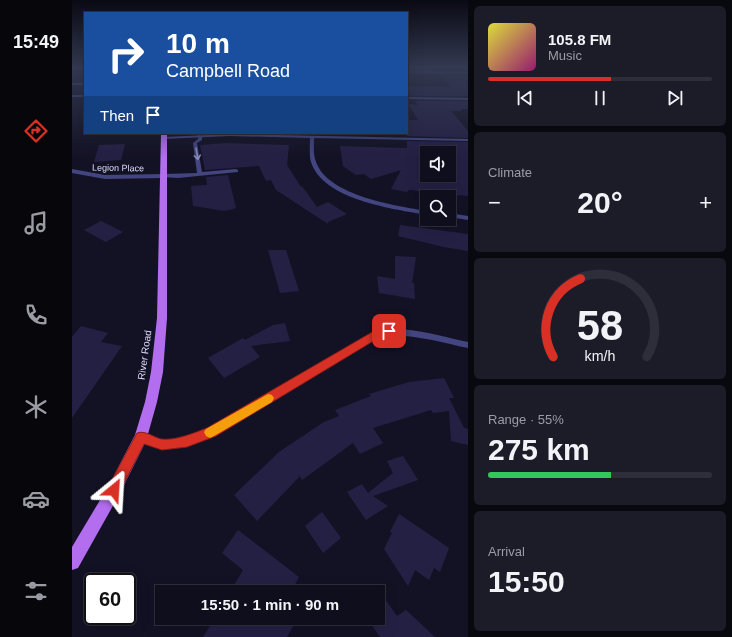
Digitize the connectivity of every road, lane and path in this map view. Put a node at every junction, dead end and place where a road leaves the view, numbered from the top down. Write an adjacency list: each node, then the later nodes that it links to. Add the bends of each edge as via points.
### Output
1 (408, 98): 2 (street)
2 (468, 99)
3 (164, 135): 4 (street); 10 (main road, River Road)
4 (200, 136): 5 (street); 9 (street, one-way to 9, via 200,140 195,143)
5 (312, 136): 6 (street); 11 (street, via 314,164 328,181 370,201)
6 (468, 140)
7 (72, 171): 10 (street, Legion Place, via 105,177)
8 (236, 171): 9 (street, Legion Place)
9 (200, 174): 10 (street, Legion Place)
10 (164, 176): 15 (main road, River Road, via 161,342 151,402)
11 (420, 211)
12 (456, 217): 13 (street)
13 (468, 218)
14 (468, 345): 15 (street, via 402,332 389,331 377,334 211,432 187,441 162,444)
15 (141, 437): 16 (main road, River Road)
16 (72, 562)

